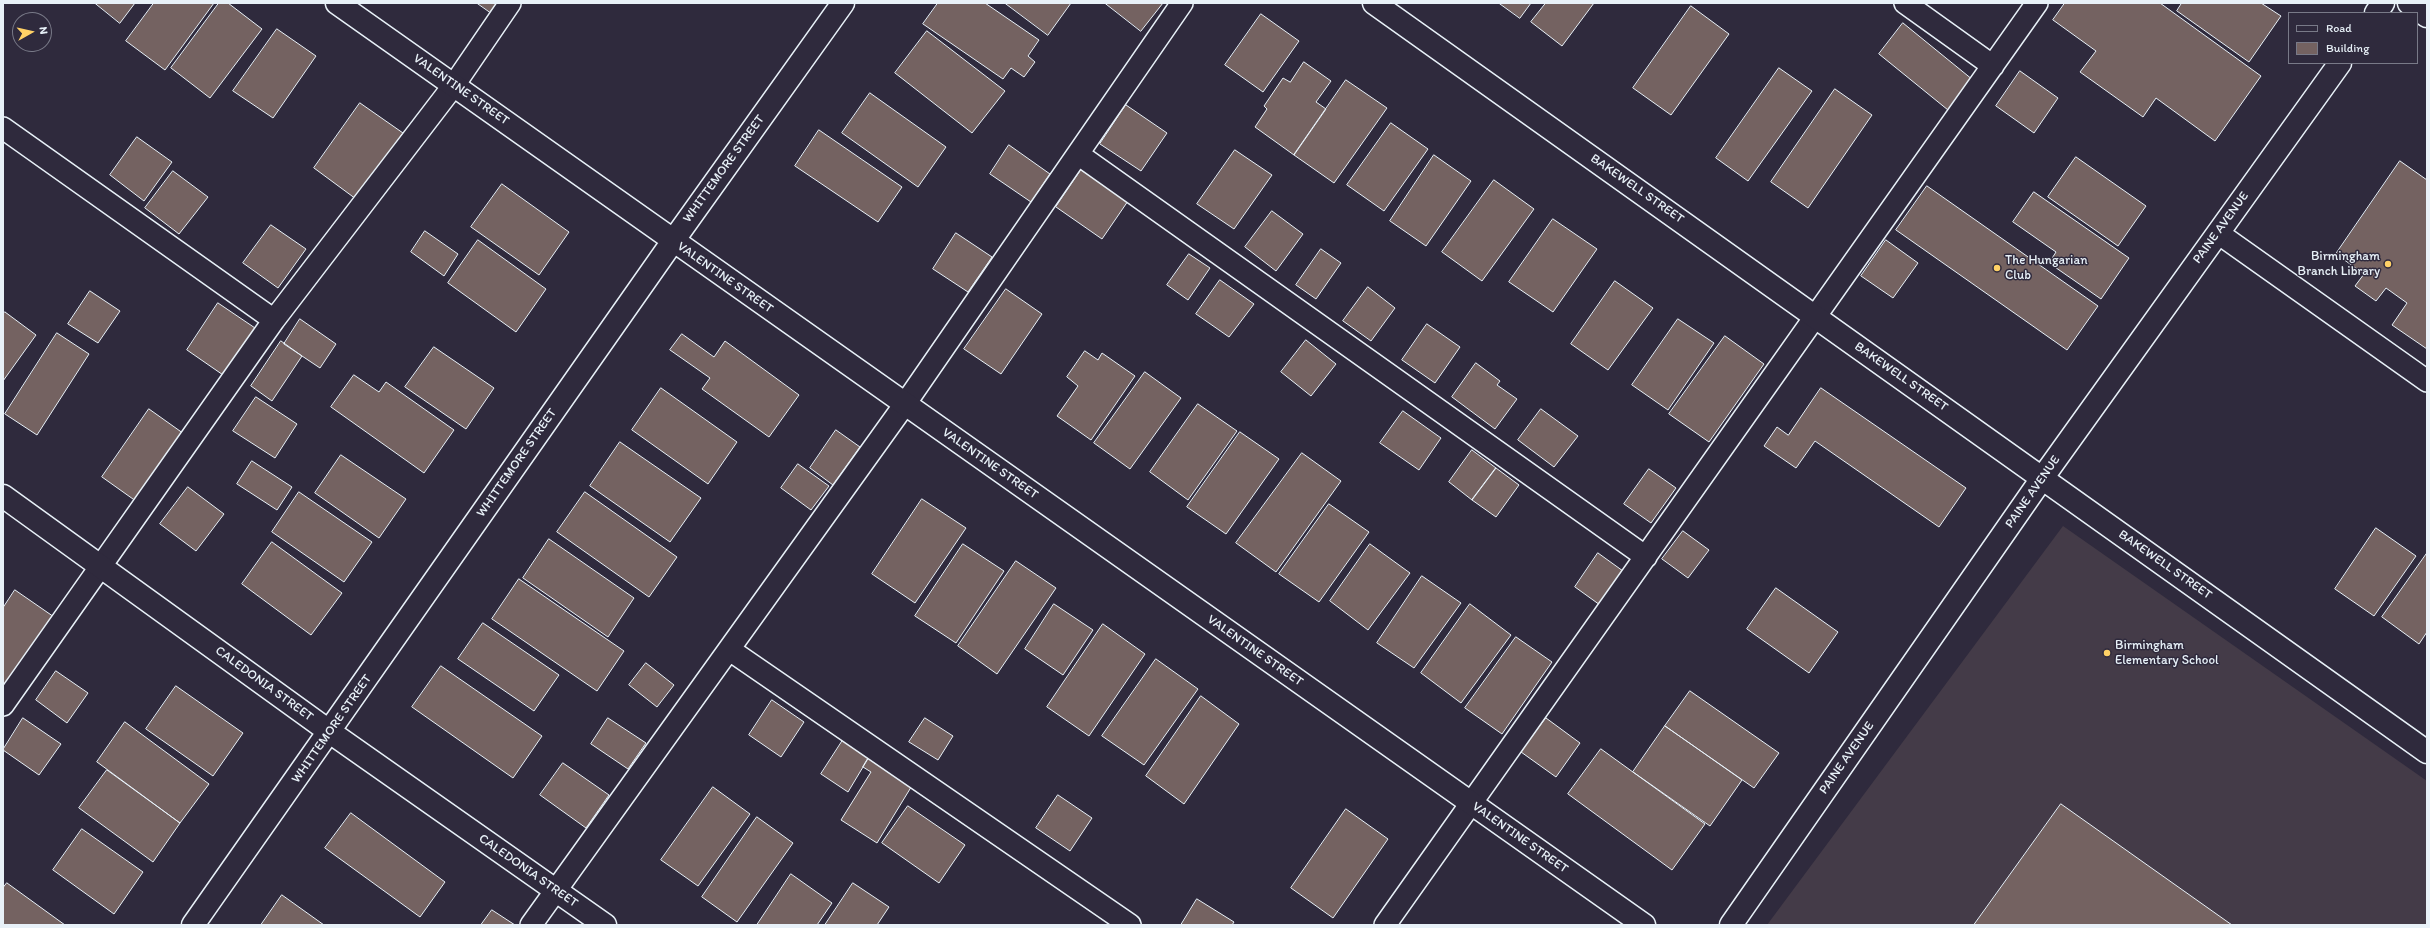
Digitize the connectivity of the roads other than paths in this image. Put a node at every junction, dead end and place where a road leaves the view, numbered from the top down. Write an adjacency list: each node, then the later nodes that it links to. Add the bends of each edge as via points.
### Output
1 (337, 3): 14 (street, VALENTINE STREET)
2 (510, 3): 14 (lane)
3 (843, 3): 18 (street, WHITTEMORE STREET)
4 (1182, 3): 16 (lane)
5 (1374, 3): 19 (street, BAKEWELL STREET)
6 (1905, 3): 13 (lane)
7 (2037, 3): 13 (lane)
8 (2383, 3): 10 (street)
9 (2409, 3): 11 (street)
10 (2377, 12)
11 (2427, 16)
12 (2339, 64): 17 (street, PAINE AVENUE)
13 (1993, 66): 19 (lane)
14 (454, 85): 18 (street, VALENTINE STREET); 20 (lane)
15 (3, 128): 20 (lane)
16 (1078, 154): 22 (lane); 25 (lane)
17 (2218, 234): 21 (lane); 23 (street, PAINE AVENUE)
18 (673, 241): 22 (street, VALENTINE STREET); 29 (street, WHITTEMORE STREET)
19 (1816, 316): 23 (street, BAKEWELL STREET); 25 (lane)
20 (274, 320): 26 (lane)
21 (2427, 381)
22 (905, 404): 27 (lane); 31 (street, VALENTINE STREET)
23 (2043, 477): 30 (street, BAKEWELL STREET); 39 (street, PAINE AVENUE)
24 (3, 496): 26 (street, CALEDONIA STREET)
25 (1646, 557): 31 (lane)
26 (100, 566): 28 (lane); 29 (street, CALEDONIA STREET)
27 (730, 650): 32 (lane); 36 (lane)
28 (3, 705)
29 (330, 732): 32 (street, CALEDONIA STREET); 33 (street, WHITTEMORE STREET)
30 (2427, 752)
31 (1471, 803): 37 (lane); 38 (street, VALENTINE STREET)
32 (556, 891): 34 (lane); 35 (street, CALEDONIA STREET)
33 (194, 925)
34 (531, 925)
35 (605, 925)
36 (1130, 925)
37 (1385, 925)
38 (1644, 925)
39 (1731, 925)

